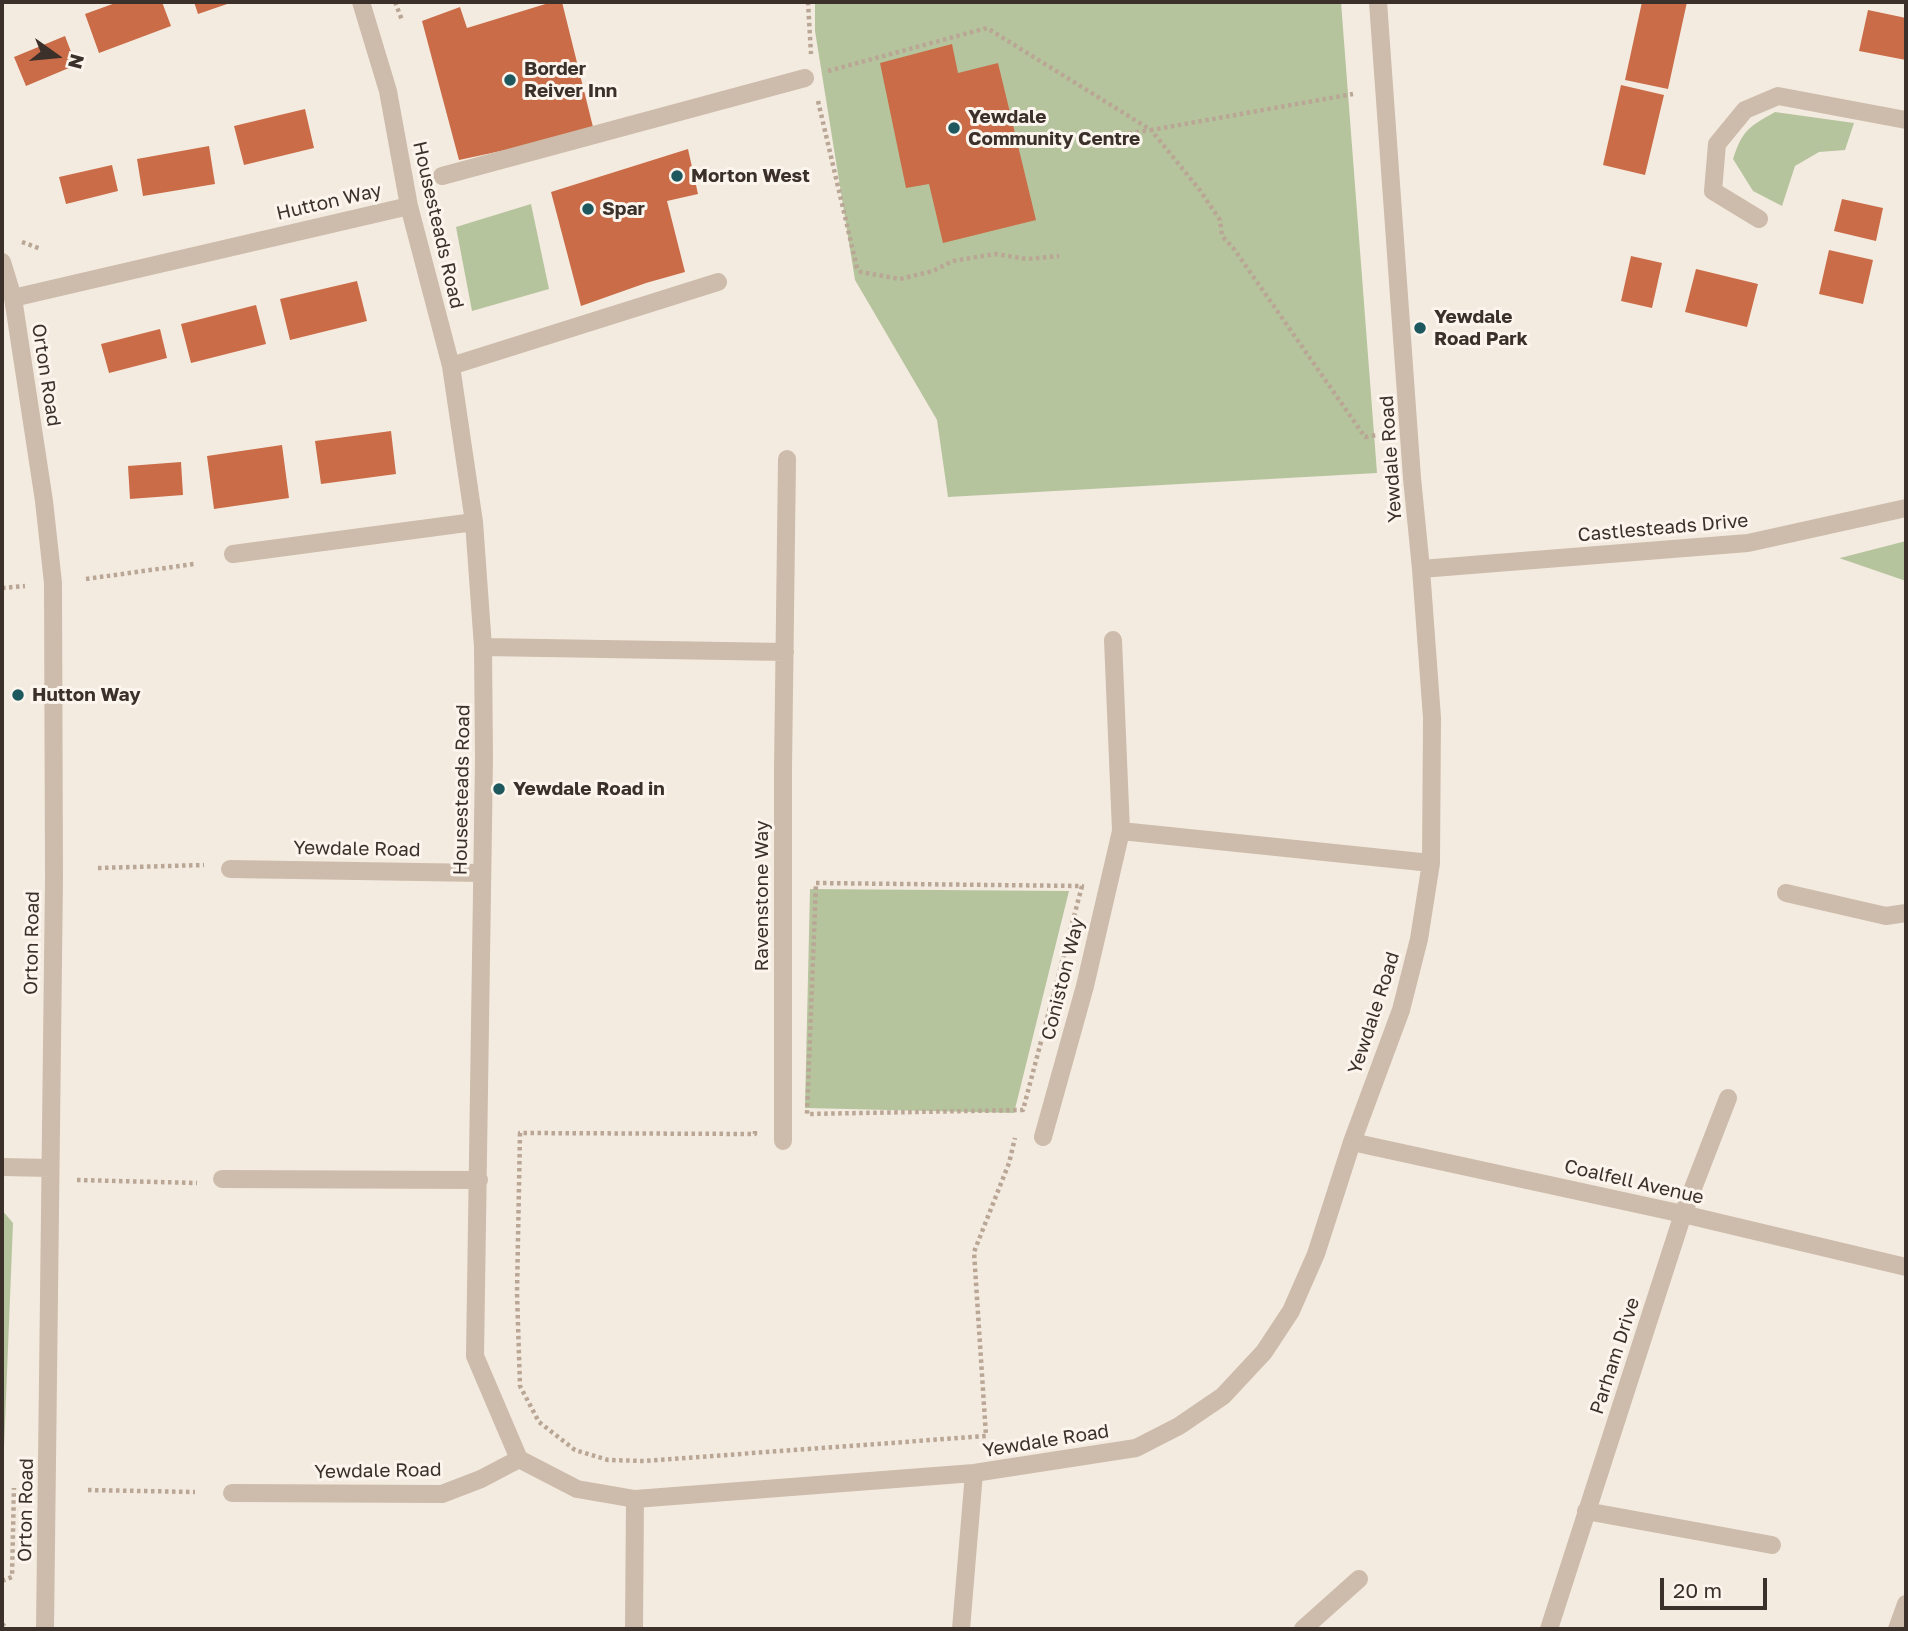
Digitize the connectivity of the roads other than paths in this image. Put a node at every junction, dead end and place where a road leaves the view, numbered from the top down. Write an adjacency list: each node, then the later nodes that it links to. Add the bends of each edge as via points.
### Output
1 (363, 2): 6 (street, Housesteads Road, via 388,91)
2 (1378, 2): 16 (street, Yewdale Road)
3 (809, 77): 5 (street)
4 (1906, 120): 7 (street, via 1778,96 1745,110 1717,144 1713,191)
5 (442, 176)
6 (409, 206): 10 (street, Hutton Way); 11 (street, Housesteads Road)
7 (1759, 219)
8 (2, 262): 10 (street, Orton Road)
9 (718, 282): 11 (street)
10 (13, 298): 31 (street, Orton Road, via 53,583)
11 (451, 366): 14 (street, Housesteads Road)
12 (787, 459): 19 (street, Ravenstone Way)
13 (1906, 508): 16 (street, Castlesteads Drive, via 1748,543)
14 (474, 522): 15 (street); 18 (street, Housesteads Road)
15 (233, 554)
16 (1421, 569): 21 (street, Yewdale Road, via 1432,719)
17 (1113, 640): 20 (street, Coniston Way)
18 (483, 646): 19 (street); 23 (street, Housesteads Road)
19 (785, 652): 28 (street, Ravenstone Way)
20 (1121, 831): 21 (street); 27 (street, Coniston Way)
21 (1431, 863): 29 (street, Yewdale Road, via 1401,1010)
22 (230, 869): 23 (street, Yewdale Road)
23 (482, 873): 33 (street, Housesteads Road)
24 (1786, 894): 25 (street, via 1886,916)
25 (1906, 913)
26 (1728, 1098): 34 (street, Parham Drive)
27 (1043, 1137)
28 (783, 1141)
29 (1352, 1142): 34 (street, Coalfell Avenue); 37 (street, Yewdale Road, via 1316,1254 1291,1311 1264,1352 1223,1396 1136,1448)
30 (2, 1167): 31 (street)
31 (50, 1168): 44 (street, Orton Road)
32 (222, 1179): 33 (street)
33 (478, 1180): 36 (street, Housesteads Road, via 475,1356)
34 (1683, 1214): 35 (street, Coalfell Avenue); 40 (street, Parham Drive)
35 (1906, 1267)
36 (519, 1459): 38 (street, Yewdale Road, via 442,1494); 39 (street, via 577,1489)
37 (974, 1473): 39 (street, Yewdale Road); 46 (street)
38 (232, 1493)
39 (635, 1499): 45 (street)
40 (1586, 1511): 41 (street); 48 (street, Parham Drive)
41 (1772, 1545)
42 (1359, 1578): 47 (street)
43 (1906, 1604): 49 (street)
44 (45, 1629)
45 (634, 1629)
46 (961, 1629)
47 (1303, 1629)
48 (1549, 1629)
49 (1898, 1629)

